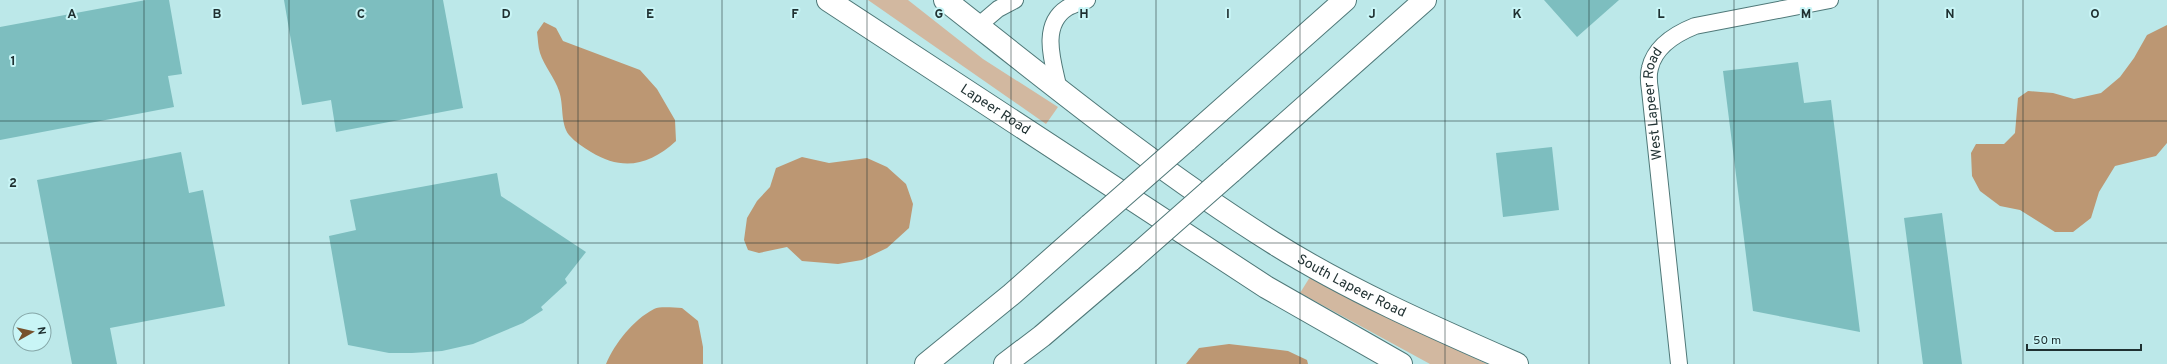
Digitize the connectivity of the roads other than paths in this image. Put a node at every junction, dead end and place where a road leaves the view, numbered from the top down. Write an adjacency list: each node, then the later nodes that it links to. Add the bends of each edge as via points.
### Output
1 (828, 0): 12 (main road, Lapeer Road, via 1266,287)
2 (946, 0): 8 (main road)
3 (1015, 0): 8 (street)
4 (1087, 0): 9 (street, via 1066,9 1053,26 1050,41)
5 (1345, 0): 10 (main road, bridge, via 1012,294)
6 (1425, 0): 11 (main road, bridge, via 1131,260)
7 (1830, 0): 14 (street, West Lapeer Road, via 1722,20 1676,33 1655,55 1649,69)
8 (978, 26): 9 (main road)
9 (1059, 90): 13 (main road, South Lapeer Road, via 1196,192 1274,243 1366,294)
10 (926, 364)
11 (1005, 364)
12 (1401, 364)
13 (1517, 364)
14 (1679, 364)

